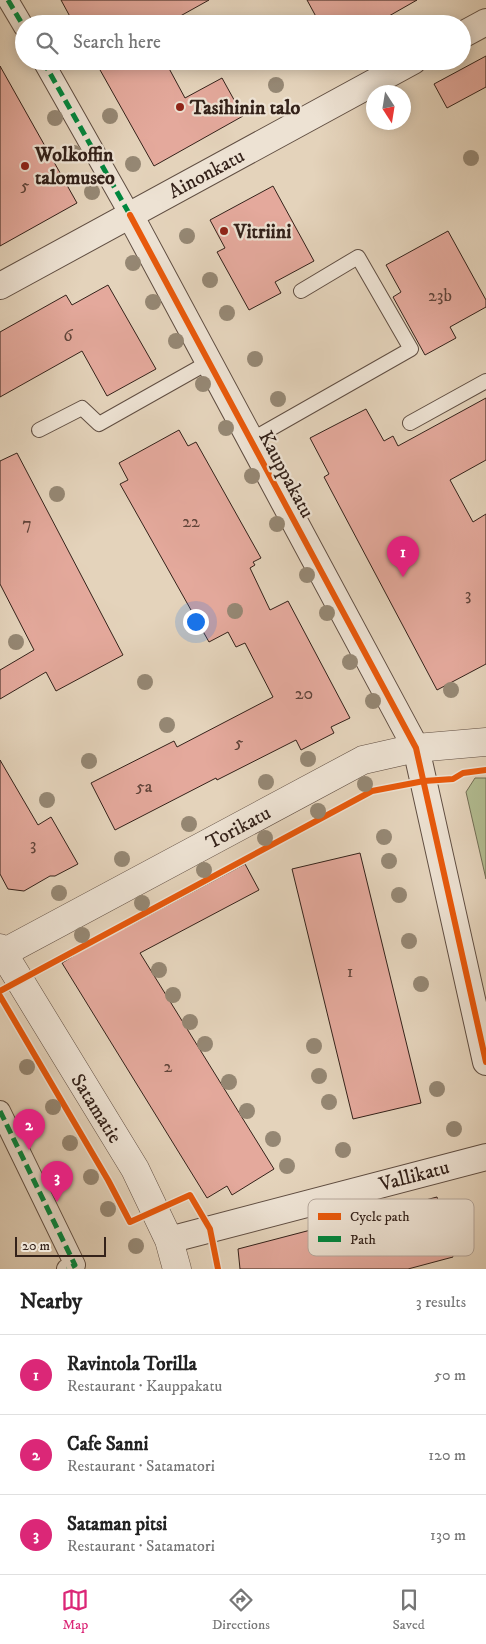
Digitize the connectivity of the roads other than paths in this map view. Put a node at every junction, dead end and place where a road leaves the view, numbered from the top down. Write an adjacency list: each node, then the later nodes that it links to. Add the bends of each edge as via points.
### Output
1 (8, 0): 2 (street)
2 (17, 15)
3 (486, 22): 4 (street)
4 (471, 30)
5 (48, 70): 7 (street, Kauppakatu)
6 (396, 70): 7 (street, Ainonkatu)
7 (130, 215): 8 (street, Ainonkatu); 10 (street, Kauppakatu)
8 (0, 286)
9 (301, 290): 14 (lane, via 358,257 411,348)
10 (209, 362): 13 (lane, via 99,424 82,408); 14 (street, Kauppakatu)
11 (486, 380): 12 (lane)
12 (410, 423)
13 (40, 430)
14 (251, 440): 16 (street, Kauppakatu)
15 (486, 742): 16 (street, Torikatu)
16 (416, 748): 17 (street, Torikatu, via 363,760); 18 (street, Kauppakatu)
17 (1, 951): 23 (street, Satamatie, via 135,1169)
18 (486, 1062)
19 (0, 1111): 24 (street, via 75,1265)
20 (486, 1157): 21 (street, Vallikatu)
21 (326, 1199)
22 (308, 1204): 23 (street, Vallikatu)
23 (169, 1240): 25 (street, Satamatie)
24 (68, 1269)
25 (177, 1269)

